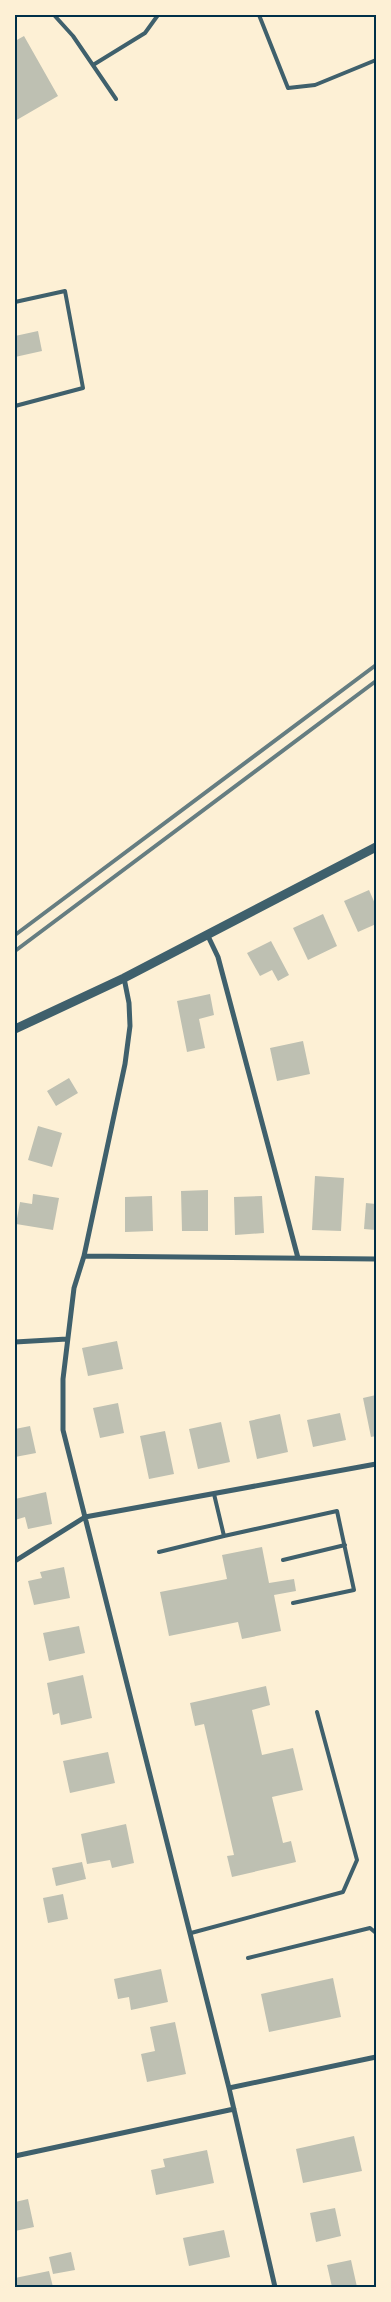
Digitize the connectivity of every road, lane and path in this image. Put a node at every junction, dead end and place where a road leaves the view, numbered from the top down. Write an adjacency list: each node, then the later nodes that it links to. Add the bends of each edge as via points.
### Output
1 (54, 15): 5 (lane)
2 (158, 15): 5 (lane, via 145,33)
3 (259, 15): 4 (lane, via 288,88 316,85)
4 (376, 60)
5 (93, 65): 6 (lane)
6 (116, 99)
7 (15, 302): 8 (lane, via 65,291 84,388)
8 (15, 406)
9 (376, 847): 10 (street)
10 (207, 934): 11 (street); 14 (street, via 218,957)
11 (124, 978): 12 (street); 13 (street, via 130,1026 125,1064)
12 (15, 1029)
13 (84, 1256): 14 (street); 16 (street, via 74,1288)
14 (298, 1258): 15 (street)
15 (376, 1259)
16 (67, 1339): 17 (street); 20 (street, via 63,1430)
17 (15, 1342)
18 (376, 1464): 19 (street)
19 (214, 1494): 20 (street); 21 (lane)
20 (85, 1517): 25 (street); 28 (street)
21 (224, 1536): 22 (lane, via 337,1511); 23 (lane)
22 (345, 1545): 24 (lane); 26 (lane, via 354,1590)
23 (159, 1552)
24 (283, 1560)
25 (15, 1561)
26 (293, 1603)
27 (317, 1712): 28 (lane, via 357,1860 343,1892)
28 (191, 1933): 32 (street)
29 (376, 1934): 30 (lane, via 370,1928)
30 (248, 1958)
31 (376, 2057): 32 (street)
32 (230, 2088): 33 (street)
33 (234, 2109): 34 (street); 35 (street)
34 (15, 2156)
35 (274, 2287)

